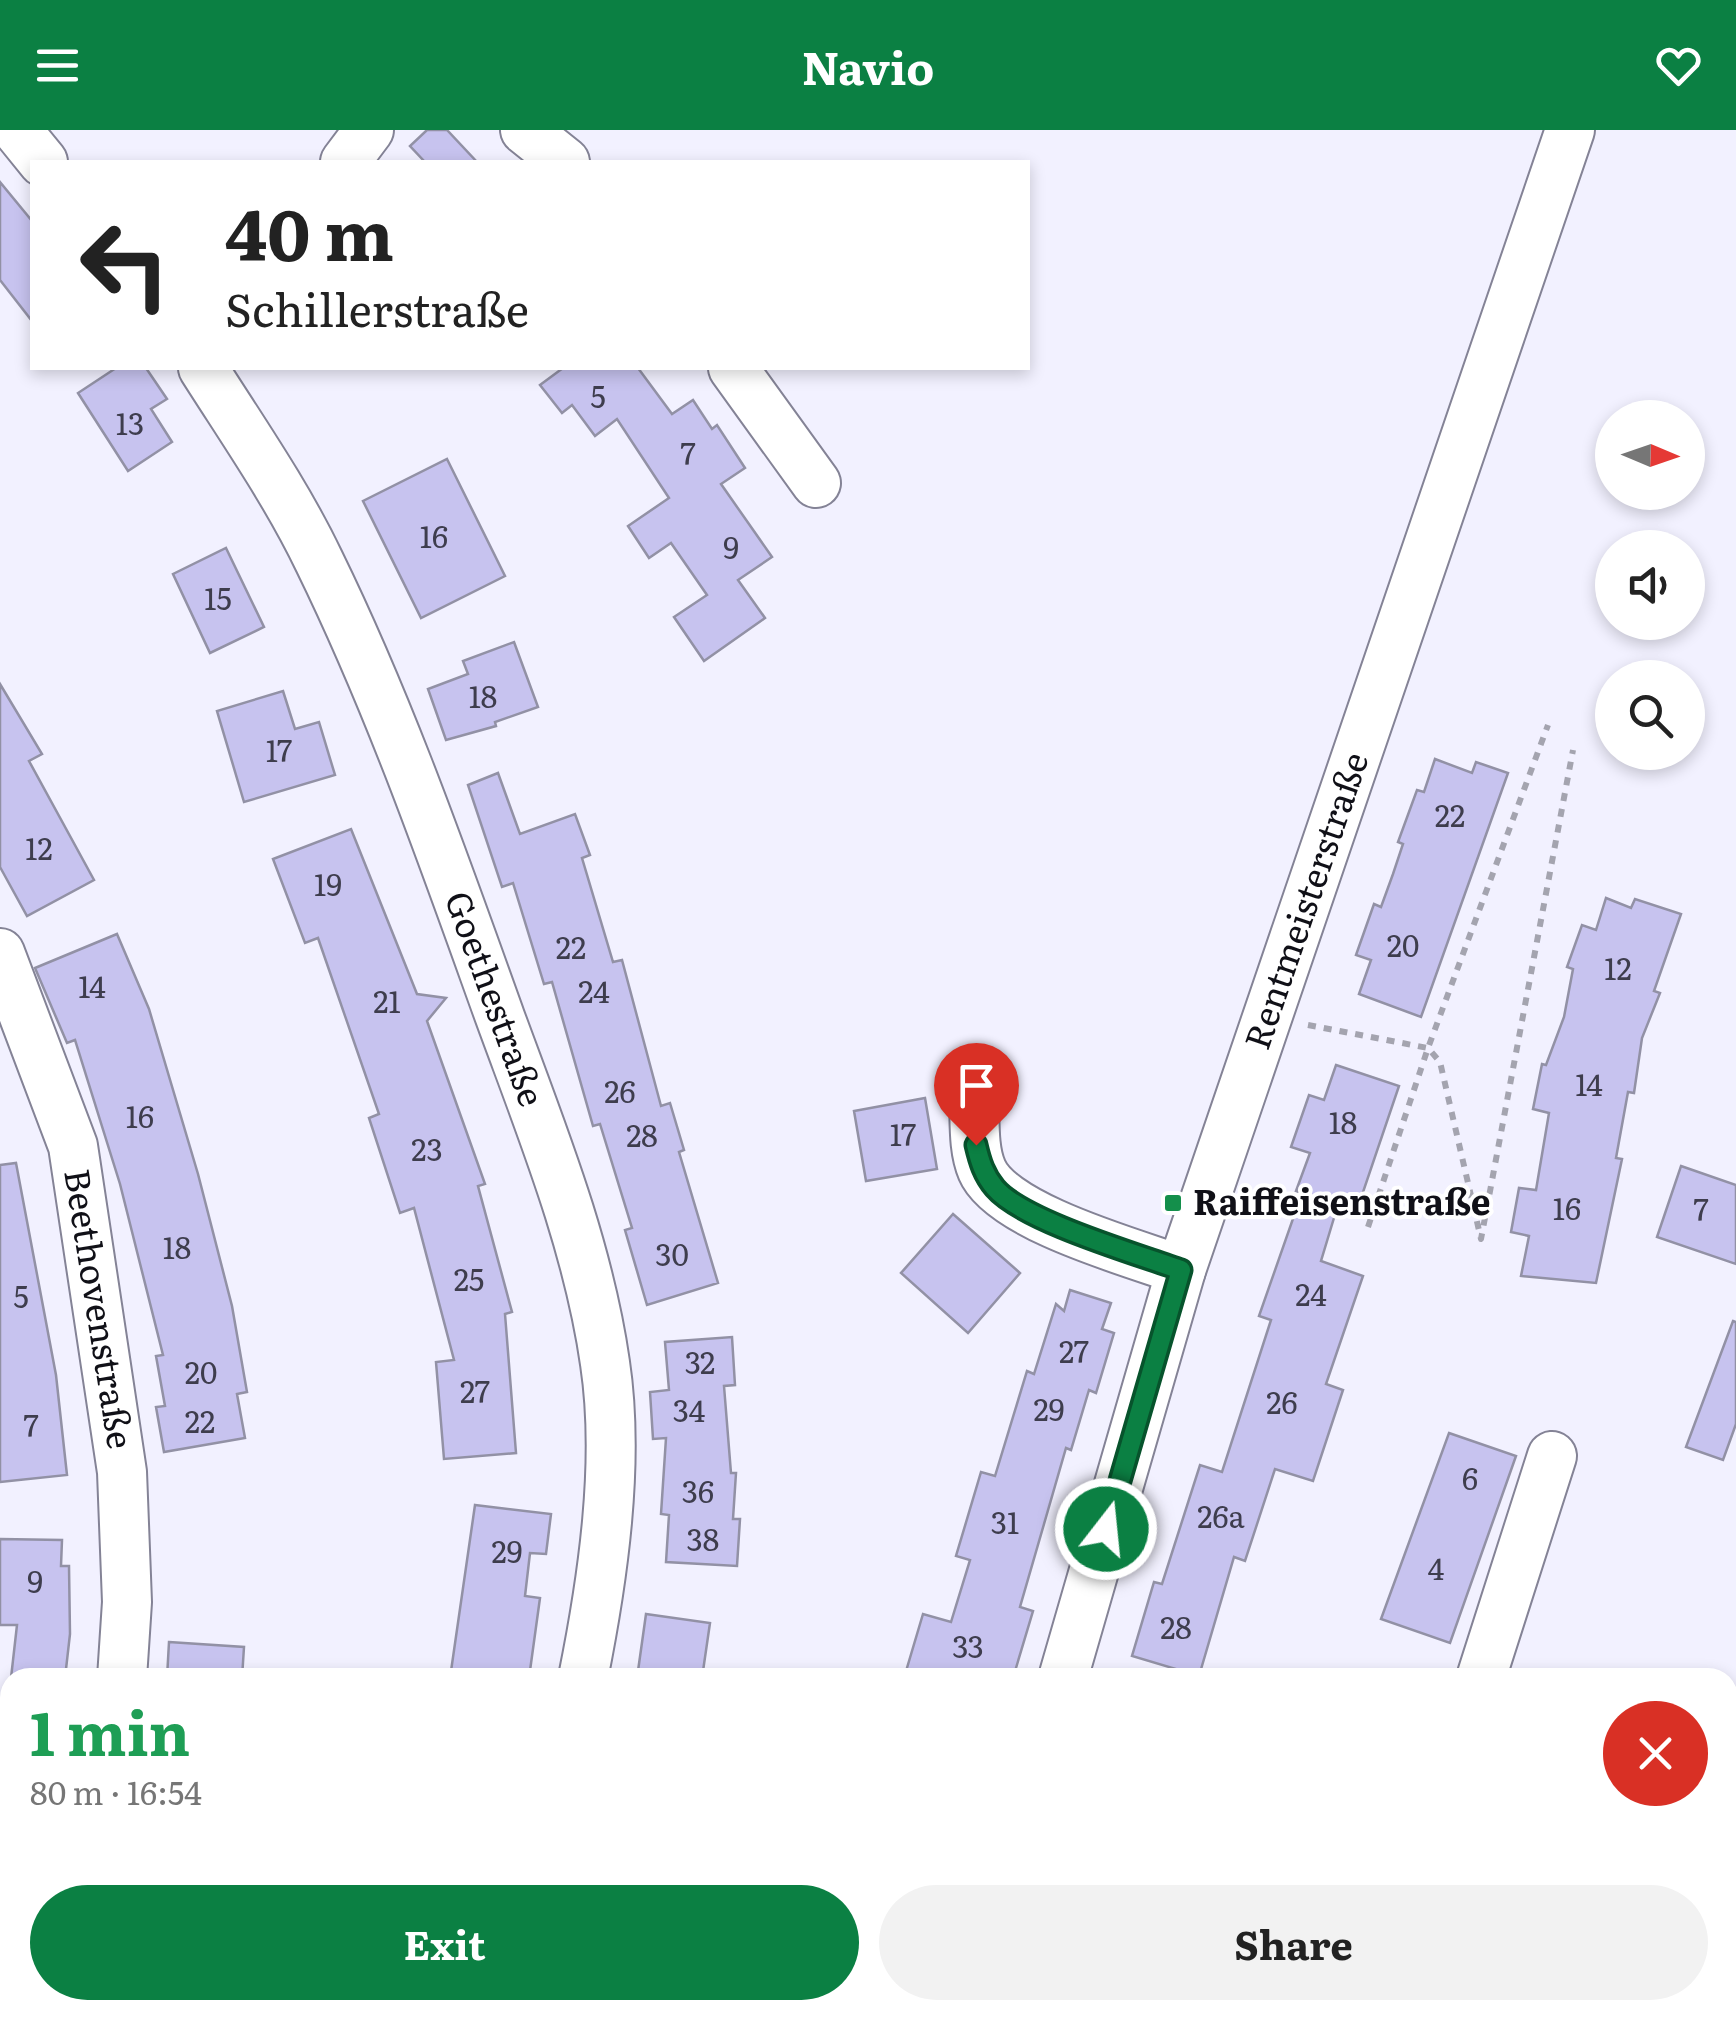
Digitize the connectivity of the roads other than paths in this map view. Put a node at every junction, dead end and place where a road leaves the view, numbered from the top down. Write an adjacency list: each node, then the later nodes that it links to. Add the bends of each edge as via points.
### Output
1 (16, 130): 5 (street)
2 (368, 130): 6 (street)
3 (525, 130): 7 (street)
4 (1570, 130): 13 (street, Rentmeisterstraße)
5 (41, 160)
6 (346, 160)
7 (562, 160)
8 (204, 370): 16 (street, Goethestraße, via 319,560 458,901 588,1277 606,1365 612,1450)
9 (734, 370): 10 (street)
10 (816, 483)
11 (0, 953): 15 (street, Beethovenstraße, via 73,1146 122,1472)
12 (974, 1100): 13 (street, via 982,1170 998,1192 1061,1228)
13 (1181, 1270): 17 (street, Rentmeisterstraße)
14 (1552, 1456): 18 (street)
15 (123, 1668)
16 (585, 1668)
17 (1066, 1668)
18 (1484, 1668)

